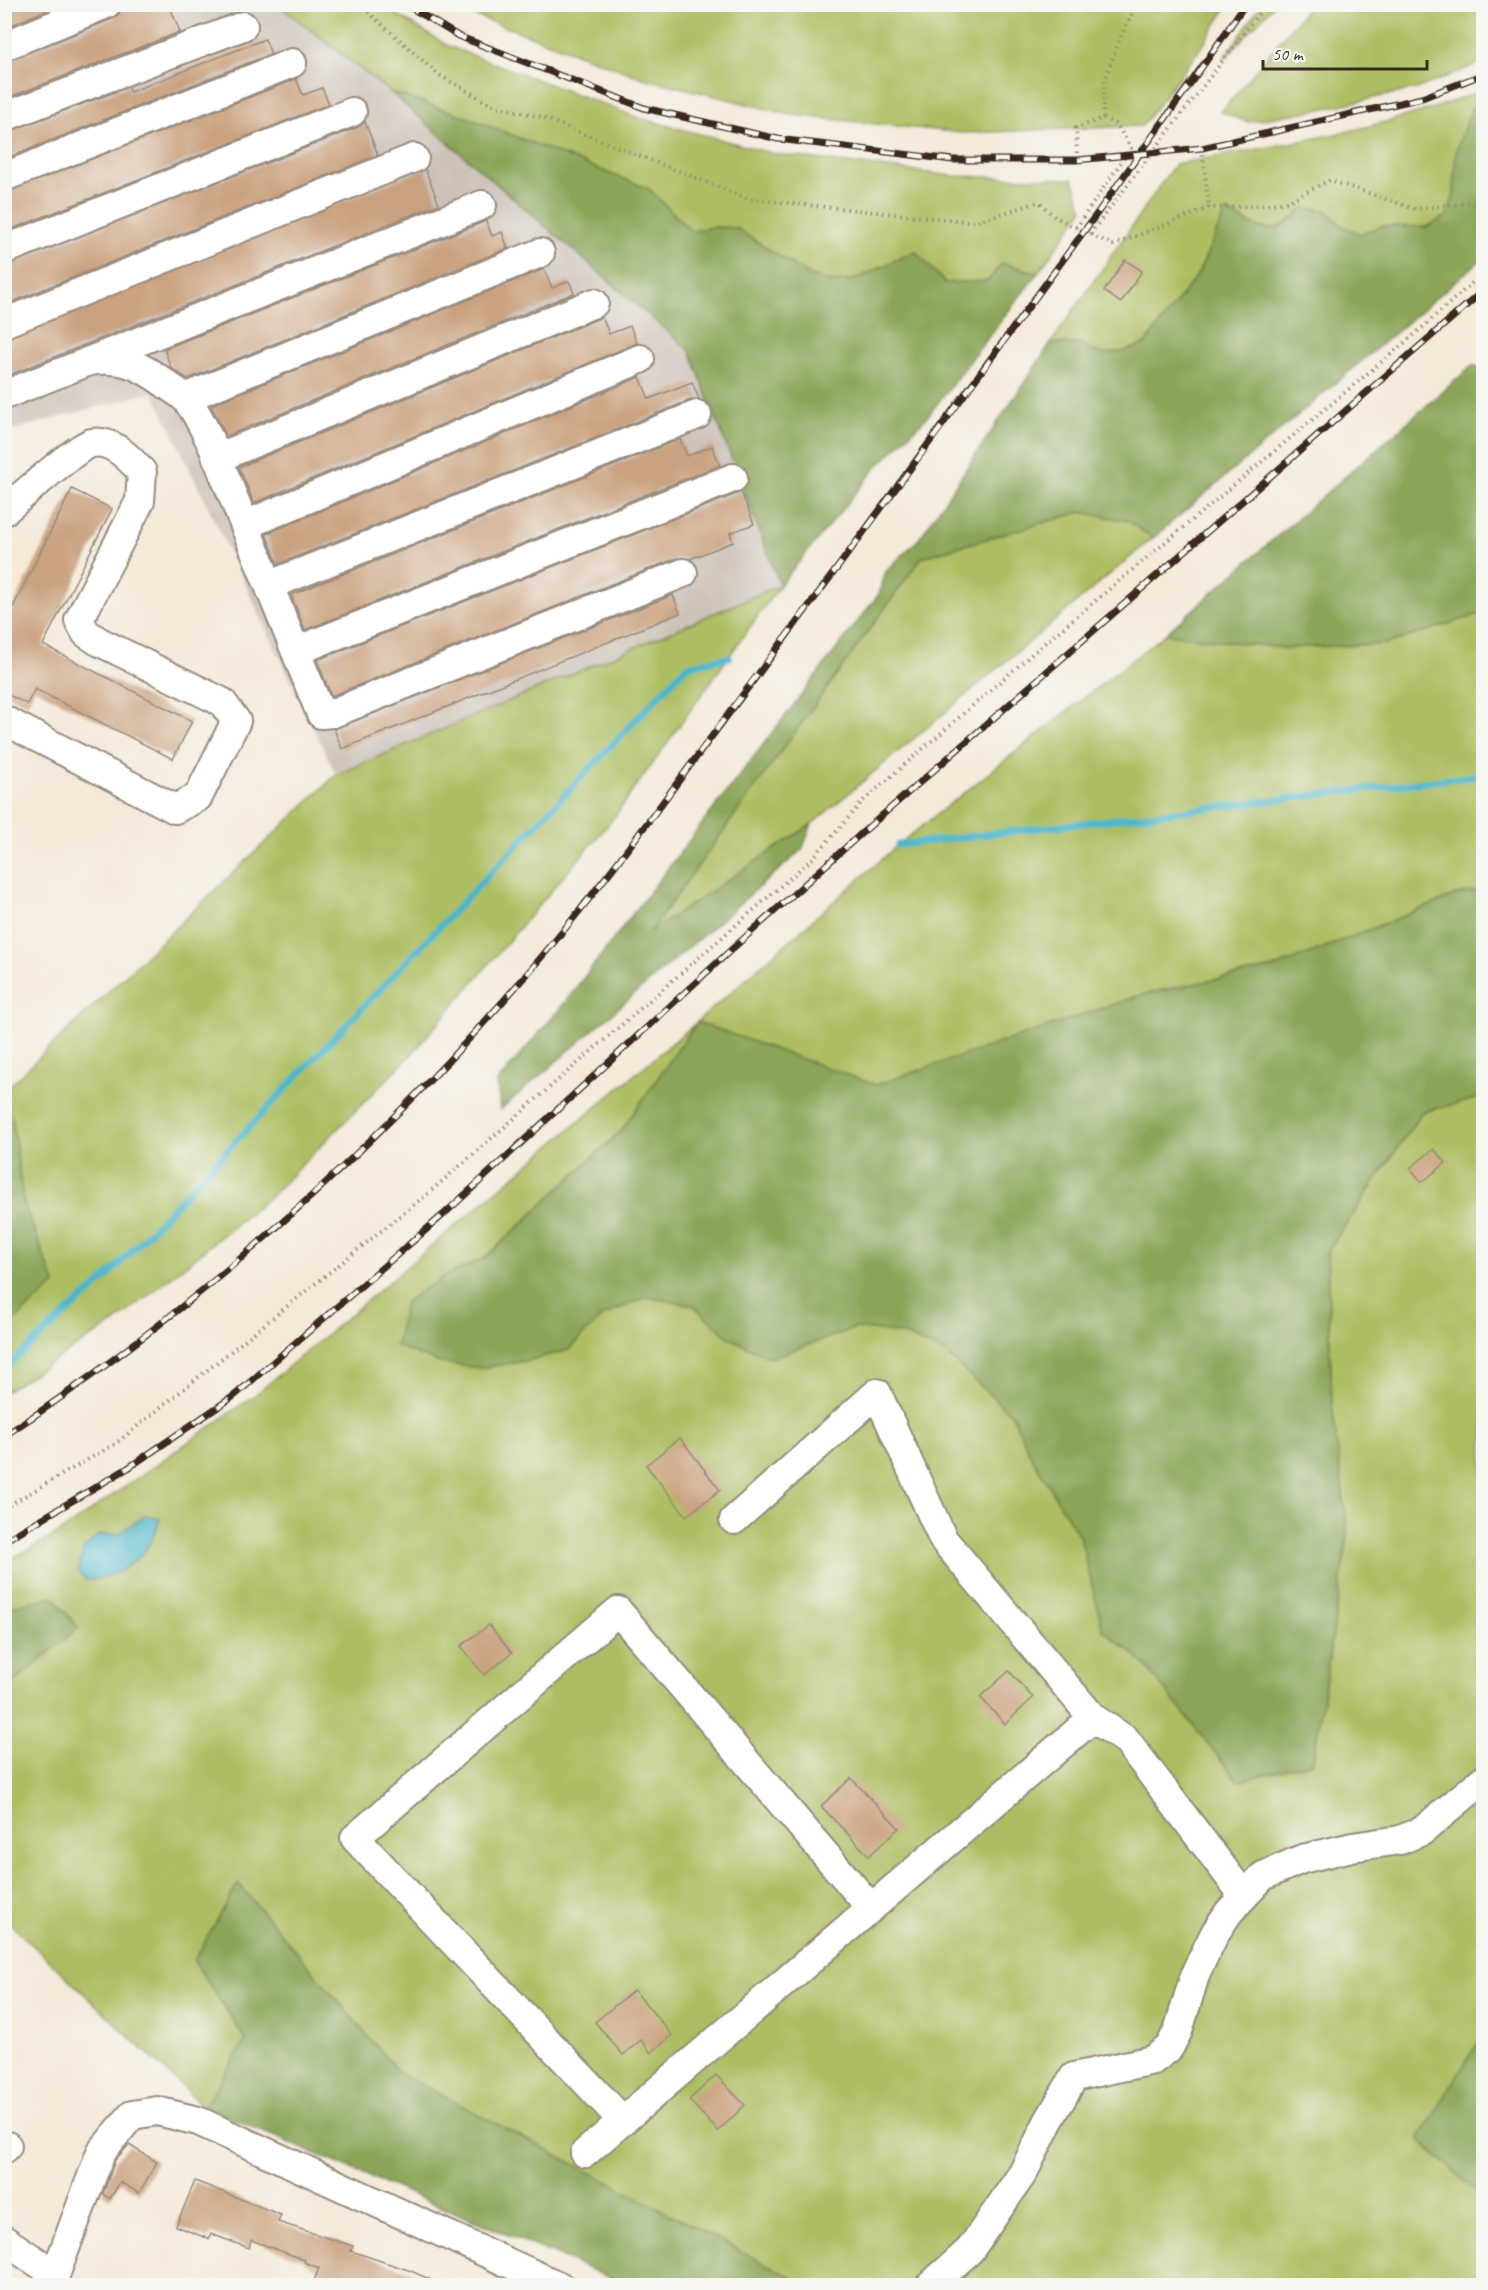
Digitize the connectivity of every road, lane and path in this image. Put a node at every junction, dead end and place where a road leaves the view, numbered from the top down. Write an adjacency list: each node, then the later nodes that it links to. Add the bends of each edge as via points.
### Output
1 (106, 4): 6 (lane)
2 (358, 4): 18 (path, via 439,75 492,105 541,117 749,199 974,222 1039,202 1055,217)
3 (1137, 4): 10 (path, via 1104,79)
4 (1266, 4): 19 (path)
5 (243, 26): 9 (lane)
6 (4, 46)
7 (292, 63): 14 (lane)
8 (352, 112): 20 (lane)
9 (4, 117)
10 (1103, 118): 13 (path, via 1076,128); 18 (path, via 1117,125 1131,148)
11 (1202, 148): 17 (path)
12 (414, 158): 24 (lane)
13 (1077, 160)
14 (4, 177)
15 (1484, 201): 17 (path, via 1415,209 1330,180 1287,202)
16 (482, 205): 26 (lane)
17 (1209, 208): 19 (path, via 1113,245)
18 (1076, 228): 19 (path)
19 (1090, 234)
20 (4, 250)
21 (540, 253): 28 (lane)
22 (1484, 272): 38 (path, via 872,793 813,858 431,1191 115,1444)
23 (594, 303): 30 (lane)
24 (4, 323)
25 (640, 359): 33 (lane)
26 (89, 361): 27 (lane); 28 (lane, via 108,358 128,362)
27 (4, 395)
28 (185, 398): 30 (lane)
29 (697, 415): 35 (lane)
30 (217, 458): 33 (lane)
31 (733, 478): 36 (lane)
32 (4, 511): 37 (lane, via 92,443 106,444 125,455 142,472 140,501 79,620 86,633 98,641 222,702 236,721 198,797 176,809)
33 (245, 525): 35 (lane)
34 (683, 573): 36 (lane, via 327,715 318,711)
35 (270, 585): 36 (lane)
36 (296, 651)
37 (4, 720)
38 (4, 1508)
39 (734, 1520): 40 (lane, via 877,1393 943,1539)
40 (1093, 1718): 42 (lane, via 1126,1740); 43 (lane)
41 (1484, 1779): 42 (lane, via 1422,1831 1400,1840 1302,1859 1263,1876)
42 (1244, 1896): 49 (lane, via 1215,1933 1196,1972 1169,2048 1153,2060 1074,2077 1023,2173 970,2250)
43 (871, 1908): 44 (lane); 44 (lane, via 618,1611 609,1618 355,1838)
44 (623, 2121): 45 (lane)
45 (585, 2153)
46 (4, 2240): 47 (lane)
47 (53, 2280): 48 (lane, via 101,2152 132,2115 157,2111 198,2121)
48 (559, 2286)
49 (930, 2286)

